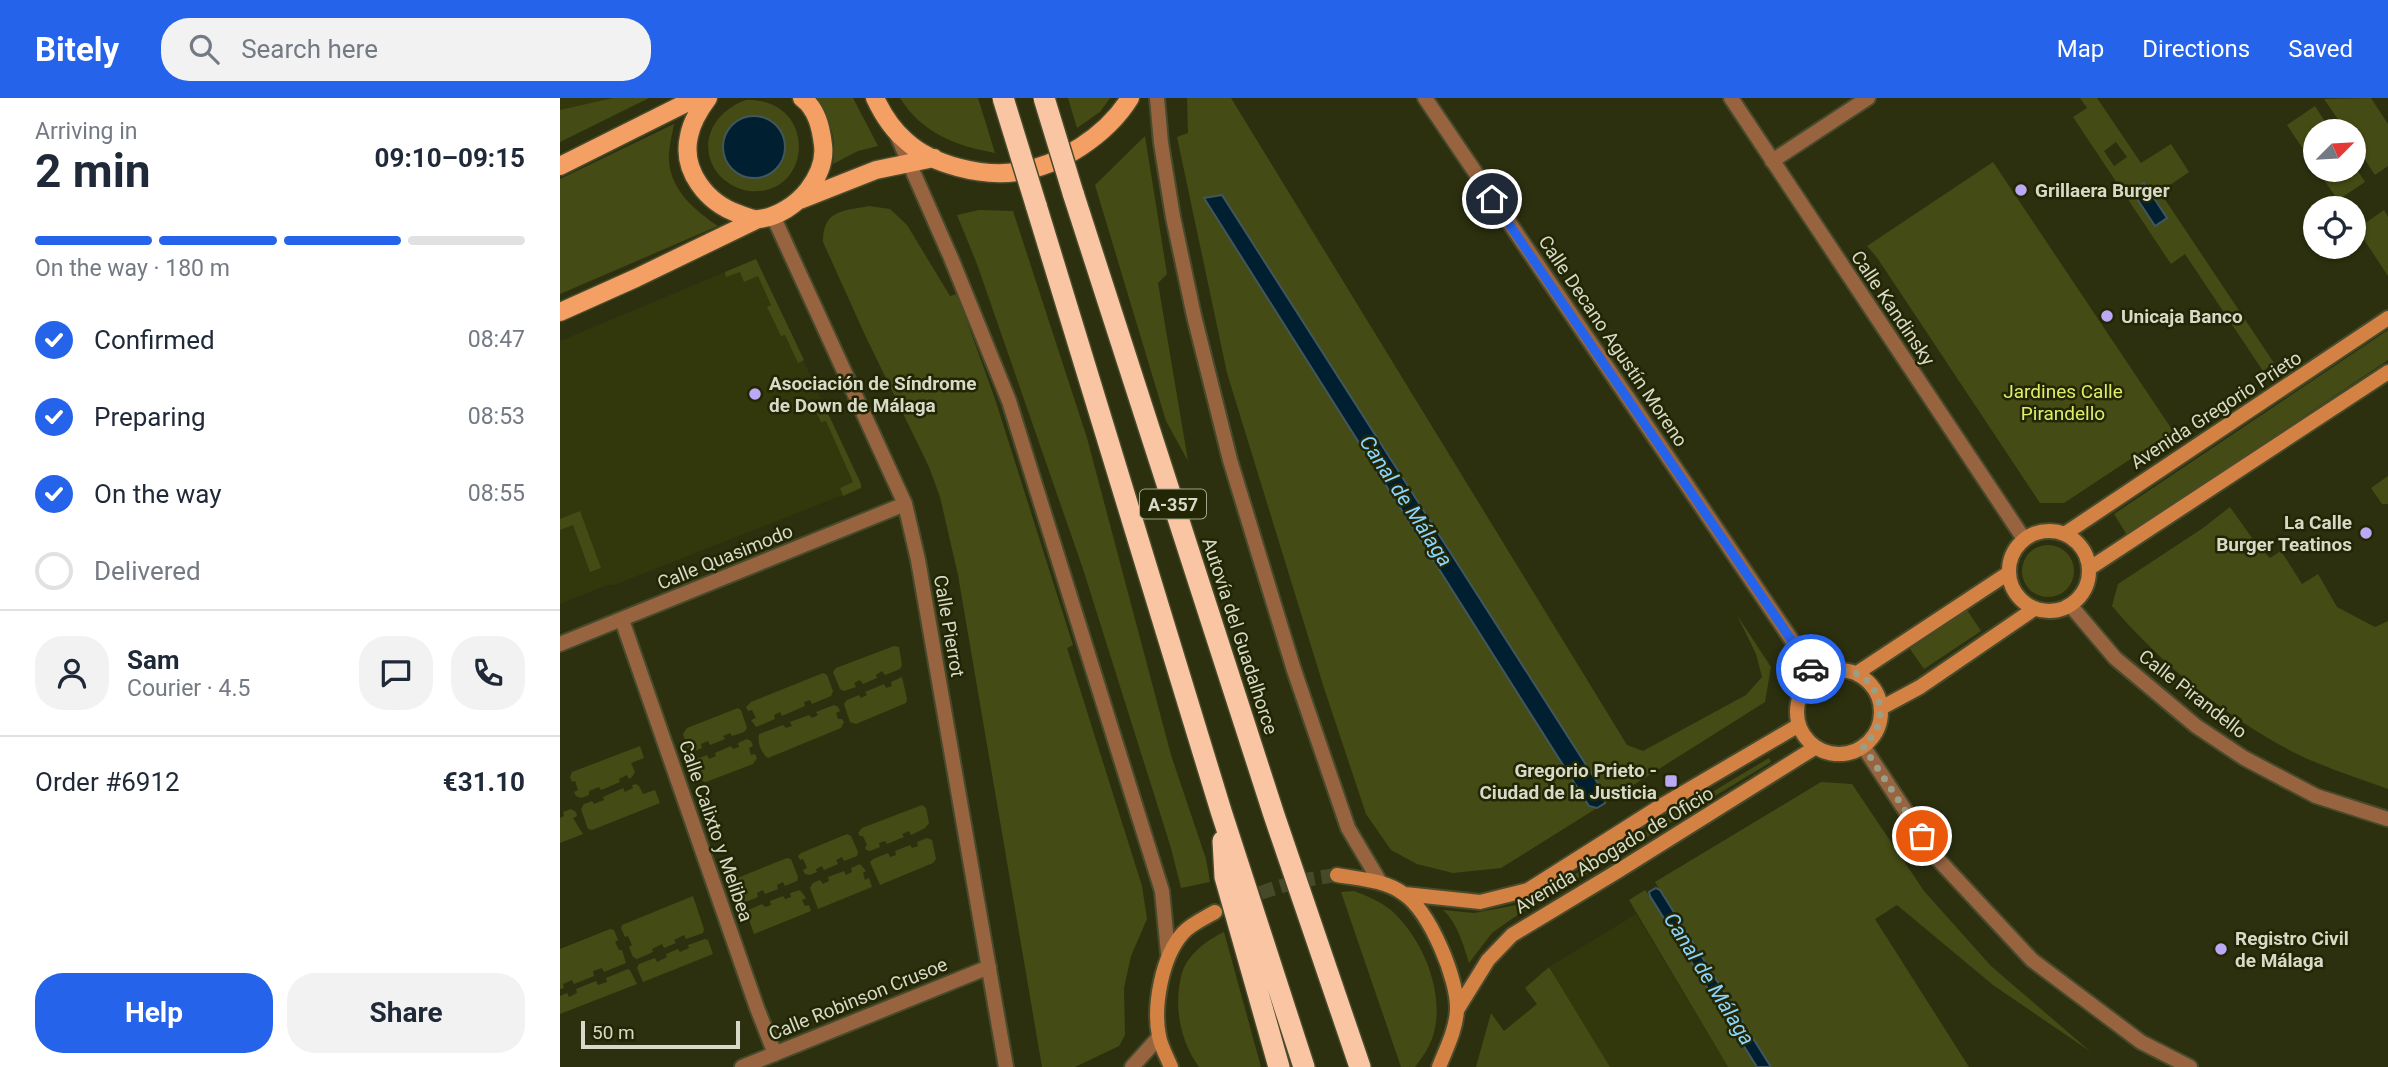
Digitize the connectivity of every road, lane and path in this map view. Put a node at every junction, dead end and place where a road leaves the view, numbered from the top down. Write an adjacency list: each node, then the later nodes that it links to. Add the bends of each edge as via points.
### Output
1 (696, 98): 16 (main road)
2 (708, 98): 18 (main road, via 694,117 688,139 689,162 697,183 712,200 732,212)
3 (802, 98): 17 (main road, via 821,125 824,152 817,178)
4 (875, 98): 12 (main road)
5 (1003, 98): 37 (highway, A-357, bridge)
6 (1044, 98): 54 (highway, Autovía del Guadalhorce / A-357, bridge, via 1269,802)
7 (1130, 98): 13 (main road, via 1091,140 1038,168 992,173)
8 (1157, 98): 40 (street, via 1173,217 1230,460 1348,828)
9 (1425, 98): 32 (street, Calle Decano Agustín Moreno)
10 (1731, 98): 14 (street, Calle Kandinsky)
11 (1868, 98): 14 (street)
12 (892, 126): 13 (main road, via 907,142); 15 (street)
13 (934, 158): 15 (main road)
14 (1772, 161): 24 (street, Calle Kandinsky)
15 (909, 162): 17 (main road); 43 (street, via 1009,401 1162,891)
16 (560, 166)
17 (800, 200): 18 (main road)
18 (765, 218): 19 (main road); 22 (street, Calle Pierrot)
19 (560, 312)
20 (2388, 318): 23 (street, Avenida Gregorio Prieto)
21 (2388, 372): 25 (street)
22 (905, 504): 29 (street, Calle Quasimodo); 44 (street, Calle Pierrot)
23 (2066, 533): 24 (street, via 2043,531); 25 (street, via 2082,548)
24 (2024, 539): 26 (street, via 2011,556)
25 (2090, 568): 27 (street, via 2082,596)
26 (2007, 574): 28 (street, via 2021,602); 31 (street)
27 (2071, 606): 28 (street, via 2059,611); 38 (street, Calle Pirandello, via 2115,658 2196,726 2316,796)
28 (2034, 609): 33 (street, via 1920,687)
29 (622, 620): 30 (street, Calle Quasimodo); 47 (street, Calle Calixto y Melibea)
30 (560, 644)
31 (1857, 673): 32 (street, via 1831,670); 33 (street, via 1874,689)
32 (1816, 676): 34 (street, via 1801,692)
33 (1881, 708): 35 (street, via 1876,731)
34 (1799, 725): 36 (street); 41 (street, Avenida Abogado de Oficio, via 1528,890 1480,902)
35 (1863, 746): 36 (street, via 1844,754); 56 (street, via 1935,856 2032,960 2141,1042)
36 (1816, 747): 45 (street, Avenida Abogado de Oficio, via 1512,934 1488,960)
37 (1221, 811): 52 (highway, via 1225,877); 53 (highway, A-357)
38 (2388, 819)
39 (1337, 875): 40 (street)
40 (1380, 882): 41 (street)
41 (1405, 894): 45 (street, via 1441,948)
42 (1215, 912): 43 (street, via 1184,932)
43 (1168, 953): 46 (street, via 1160,990)
44 (989, 967): 47 (street, Calle Robinson Crusoe); 49 (street, Calle Pierrot)
45 (1457, 1010): 55 (street)
46 (1159, 1037): 50 (street); 51 (street)
47 (775, 1054): 48 (street, Calle Robinson Crusoe)
48 (742, 1067)
49 (1006, 1067)
50 (1132, 1067)
51 (1171, 1067)
52 (1279, 1067)
53 (1304, 1067)
54 (1360, 1067)
55 (1439, 1067)
56 (2190, 1067)

